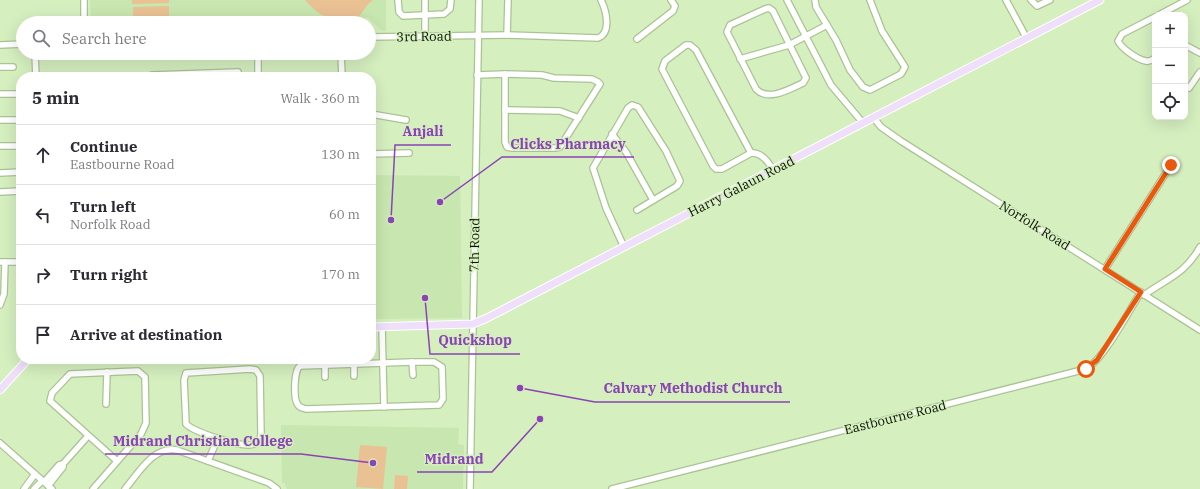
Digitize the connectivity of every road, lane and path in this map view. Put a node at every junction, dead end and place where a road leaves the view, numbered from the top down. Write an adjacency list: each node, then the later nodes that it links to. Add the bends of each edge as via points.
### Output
1 (84, 0): 19 (street)
2 (398, 0): 18 (street, via 401,15)
3 (425, 0): 18 (street)
4 (451, 0): 18 (street, via 447,13)
5 (479, 0): 22 (street, 7th Road)
6 (508, 0): 23 (street)
7 (601, 0): 23 (street, 3rd Road, via 607,29 602,37)
8 (671, 0): 28 (street, via 675,6 674,10)
9 (787, 0): 25 (street)
10 (815, 0): 21 (street, via 816,7)
11 (870, 0): 21 (street, via 882,31 905,67 898,76 871,90 865,89 850,70)
12 (1006, 0): 27 (street)
13 (1031, 0): 14 (street, via 1036,6)
14 (1050, 0)
15 (1100, 0): 27 (main road, Harry Galaun Road)
16 (1187, 0): 17 (street)
17 (1165, 12)
18 (426, 15): 24 (street)
19 (84, 16)
20 (1152, 19): 38 (street, via 1122,34 1118,40 1120,45 1144,60)
21 (827, 25): 25 (street)
22 (478, 35): 23 (street, 3rd Road); 24 (street, 3rd Road); 46 (street, 7th Road)
23 (507, 35)
24 (425, 36): 26 (street, 3rd Road)
25 (806, 36): 31 (street); 57 (street, via 831,85)
26 (376, 37)
27 (1026, 37): 53 (main road, Harry Galaun Road)
28 (637, 39)
29 (16, 44): 30 (street)
30 (0, 45)
31 (789, 45): 34 (street); 34 (street, via 772,10 765,9 728,27); 34 (street, via 804,72 805,81 769,96 756,89)
32 (1188, 47): 33 (street)
33 (1200, 53)
34 (740, 59)
35 (36, 60): 41 (street)
36 (258, 60): 42 (street)
37 (341, 60): 43 (street)
38 (1152, 60)
39 (0, 67): 40 (street)
40 (13, 67)
41 (36, 72)
42 (258, 72)
43 (342, 72)
44 (1200, 72): 47 (street)
45 (505, 74): 46 (street); 50 (street); 52 (street, via 542,74 554,78 597,81 599,86)
46 (477, 75): 79 (street, 7th Road)
47 (1189, 88)
48 (0, 94): 49 (street)
49 (16, 94)
50 (505, 110): 52 (street, via 560,110); 52 (street, via 504,142 507,147 512,148 557,148 563,144)
51 (376, 115): 56 (street)
52 (579, 118)
53 (874, 118): 57 (main road, Harry Galaun Road); 76 (street, Norfolk Road, via 890,134)
54 (0, 120): 55 (street)
55 (16, 120)
56 (406, 120)
57 (863, 123): 65 (main road, Harry Galaun Road)
58 (612, 134): 70 (street, via 626,152); 70 (street, via 630,106 638,107 666,151 680,181 677,186); 72 (street, via 593,170 606,208)
59 (0, 146): 60 (street)
60 (16, 146)
61 (409, 153): 63 (street)
62 (750, 153): 62 (street, via 722,169 713,166 662,69 665,61 686,45 696,50); 65 (street, via 763,157)
63 (376, 154)
64 (1171, 165): 76 (street)
65 (773, 170): 72 (main road, Harry Galaun Road)
66 (16, 172): 67 (street)
67 (0, 173)
68 (16, 191): 69 (street)
69 (0, 192)
70 (653, 200): 71 (street)
71 (637, 210)
72 (624, 247): 79 (main road, Harry Galaun Road)
73 (1200, 247): 77 (street, via 1185,268)
74 (2, 262): 75 (street); 78 (street, via 4,294)
75 (16, 262)
76 (1105, 269): 77 (street, Norfolk Road)
77 (1142, 293): 82 (street, Norfolk Road); 109 (street, Eastbourne Road, via 1097,360 1086,369)
78 (0, 305)
79 (472, 324): 81 (main road, Harry Galaun Road); 108 (street, 7th Road)
80 (376, 327): 81 (main road, Harry Galaun Road)
81 (382, 327): 85 (street)
82 (1200, 330)
83 (412, 362): 85 (street); 90 (street); 95 (street, via 434,362 442,367 441,402 437,406)
84 (376, 363): 85 (street)
85 (383, 363): 95 (street)
86 (23, 364): 93 (main road)
87 (325, 364): 92 (street); 95 (street, via 298,367 296,399 300,407)
88 (354, 364): 91 (street)
89 (107, 372): 94 (street); 96 (street, via 70,374 50,396 50,401); 99 (street, via 138,371 144,377 145,427)
90 (413, 375)
91 (354, 376)
92 (325, 377)
93 (0, 390)
94 (106, 404)
95 (384, 407)
96 (88, 436): 99 (street); 102 (street, via 60,465)
97 (218, 438): 97 (street, via 186,424 185,375 189,372 256,370 260,376 259,440 247,445); 100 (street)
98 (0, 443): 101 (street)
99 (117, 461): 105 (street)
100 (208, 461): 106 (street, via 177,450 165,450 153,457); 107 (street, via 269,483)
101 (36, 474): 102 (street); 103 (street)
102 (47, 484): 104 (street)
103 (24, 489)
104 (34, 489)
105 (94, 489)
106 (124, 489)
107 (277, 489)
108 (470, 489)
109 (612, 489)

